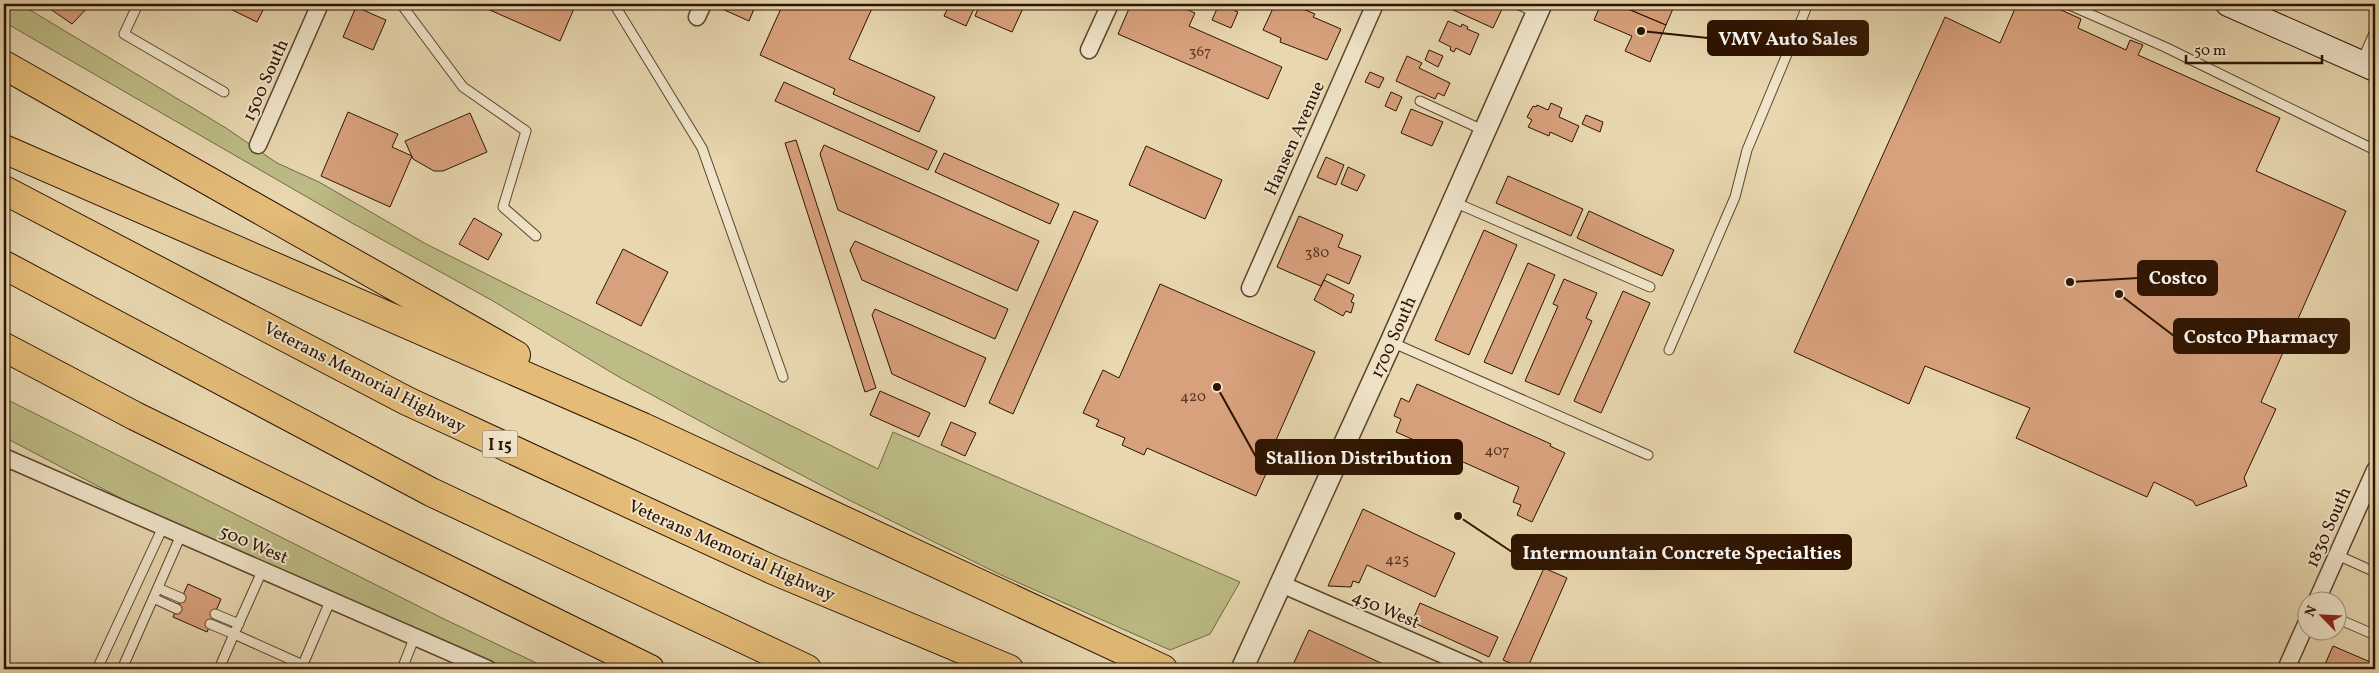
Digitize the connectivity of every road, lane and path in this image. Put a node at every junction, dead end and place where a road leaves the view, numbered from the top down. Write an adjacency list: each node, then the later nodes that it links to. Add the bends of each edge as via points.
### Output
1 (138, 4): 16 (lane, via 124,34)
2 (320, 4): 19 (street, 1500 South)
3 (401, 4): 24 (lane, via 463,87 526,132 503,207)
4 (614, 4): 32 (lane, via 702,148)
5 (1110, 4): 13 (street)
6 (1375, 4): 27 (street, Hansen Avenue)
7 (1517, 4): 11 (lane)
8 (1808, 4): 30 (lane, via 1747,150 1735,196)
9 (2067, 4): 21 (lane, via 2165,47)
10 (2228, 4): 15 (main road)
11 (1539, 8): 18 (street, 1700 South)
12 (2375, 31): 15 (lane)
13 (1089, 50)
14 (4, 64): 34 (highway)
15 (2368, 66)
16 (224, 92)
17 (1420, 101): 18 (lane)
18 (1485, 130): 23 (street, 1700 South)
19 (258, 145)
20 (4, 149): 34 (highway)
21 (2375, 150)
22 (4, 190): 66 (highway, Veterans Memorial Highway / I 15, via 407,401 773,570)
23 (1454, 202): 26 (lane); 28 (street, 1700 South)
24 (536, 236)
25 (4, 266): 65 (highway, via 431,492)
26 (1650, 287)
27 (1250, 288)
28 (1391, 342): 35 (lane); 43 (street, 1700 South)
29 (4, 347): 33 (highway)
30 (1668, 350)
31 (4, 364): 33 (highway)
32 (783, 377)
33 (135, 416): 64 (highway)
34 (643, 427): 67 (highway)
35 (1648, 455)
36 (6, 463): 38 (street, 500 West)
37 (2375, 470): 40 (street, 1830 South)
38 (163, 527): 39 (street, 500 West); 59 (lane)
39 (181, 534): 41 (street, 500 West); 44 (lane)
40 (2337, 555): 42 (lane); 45 (street, 1830 South)
41 (263, 570): 48 (street, 500 West); 53 (lane)
42 (2375, 572)
43 (1281, 584): 68 (street, 1700 South); 69 (street, 450 West)
44 (158, 588): 46 (lane); 47 (lane)
45 (2321, 590)
46 (153, 598): 49 (lane); 60 (lane)
47 (181, 598)
48 (332, 599): 56 (street, 500 West); 58 (lane)
49 (177, 609)
50 (215, 614): 53 (lane)
51 (2346, 622): 55 (lane)
52 (210, 624): 54 (lane)
53 (238, 624): 54 (lane)
54 (234, 634): 58 (lane); 61 (lane)
55 (2375, 635)
56 (415, 636): 62 (lane); 63 (street, 500 West)
57 (2299, 640): 70 (street)
58 (302, 667)
59 (97, 669)
60 (122, 669)
61 (218, 669)
62 (402, 669)
63 (488, 669)
64 (650, 669)
65 (807, 669)
66 (1009, 669)
67 (1164, 669)
68 (1242, 669)
69 (1476, 669)
70 (2286, 669)

